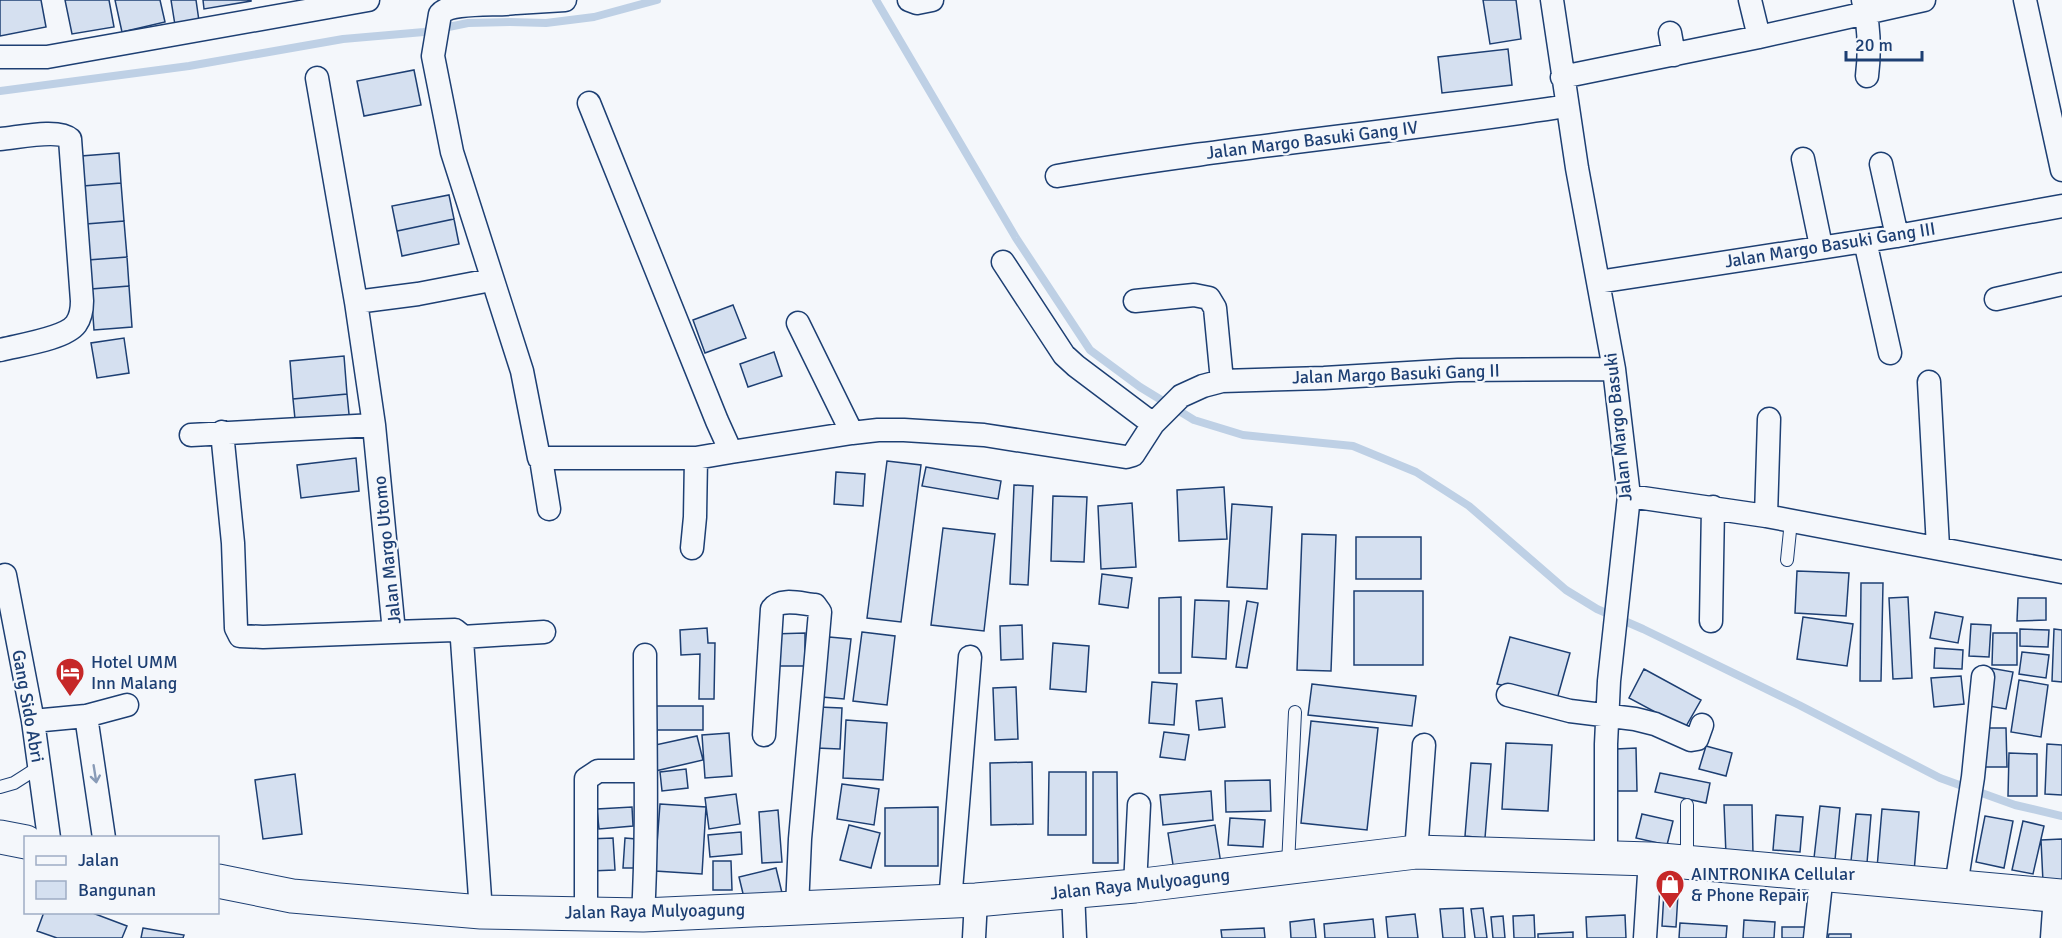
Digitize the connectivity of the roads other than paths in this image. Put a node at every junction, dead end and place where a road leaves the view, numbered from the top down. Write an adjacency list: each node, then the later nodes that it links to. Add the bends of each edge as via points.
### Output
1 (368, 0): 14 (street, via 47,57)
2 (565, 0): 9 (street)
3 (909, 0): 4 (street)
4 (932, 0)
5 (1552, 0): 16 (street, Jalan Margo Basuki)
6 (1750, 0): 12 (street)
7 (1924, 0): 10 (street)
8 (2025, 0): 18 (street)
9 (515, 2): 32 (street, via 444,10 433,47 452,152)
10 (1865, 6): 12 (street); 15 (street)
11 (1670, 33): 13 (street)
12 (1759, 37): 13 (street)
13 (1674, 55): 16 (street)
14 (0, 57)
15 (1867, 76)
16 (1562, 77): 20 (street, Jalan Margo Basuki)
17 (317, 78): 37 (street, Jalan Margo Utomo)
18 (2055, 100): 21 (street)
19 (590, 103): 50 (street)
20 (1568, 106): 26 (street, Jalan Margo Basuki Gang IV); 33 (street, Jalan Margo Basuki)
21 (2058, 130): 25 (street)
22 (0, 139): 39 (street, via 57,134 70,140 82,301 76,325 63,334)
23 (1803, 159): 30 (street)
24 (1881, 164): 28 (street)
25 (2062, 170)
26 (1057, 176)
27 (2062, 206): 28 (street, Jalan Margo Basuki Gang III)
28 (1897, 236): 29 (street, Jalan Margo Basuki Gang III)
29 (1865, 241): 30 (street, Jalan Margo Basuki Gang III); 40 (street)
30 (1821, 246): 33 (street, Jalan Margo Basuki Gang III)
31 (1003, 262): 45 (street, via 1064,354)
32 (491, 280): 37 (street); 52 (street, via 522,371)
33 (1598, 282): 41 (street, Jalan Margo Basuki)
34 (2062, 284): 35 (street)
35 (1996, 299)
36 (1135, 300): 42 (street, via 1209,297 1215,308)
37 (356, 302): 46 (street, Jalan Margo Utomo)
38 (798, 323): 48 (street)
39 (0, 350)
40 (1890, 353)
41 (1614, 369): 42 (street, Jalan Margo Basuki Gang II, via 1458,370); 53 (street, Jalan Margo Basuki)
42 (1221, 381): 45 (street, Jalan Margo Basuki Gang II, via 1181,396)
43 (1929, 382): 58 (street)
44 (1769, 419): 56 (street)
45 (1155, 422): 48 (street, via 1133,455 1126,458 984,435 904,430)
46 (374, 425): 47 (street); 64 (street, Jalan Margo Utomo)
47 (222, 432): 49 (street); 64 (street, via 233,543 236,628 240,636)
48 (852, 434): 50 (street)
49 (191, 435)
50 (731, 452): 51 (street)
51 (696, 458): 52 (street); 59 (street)
52 (541, 459): 55 (street)
53 (1629, 496): 54 (street); 74 (street, Jalan Margo Basuki)
54 (1713, 507): 56 (street); 63 (street)
55 (549, 509)
56 (1766, 516): 57 (street)
57 (1791, 521): 58 (street); 60 (lane)
58 (1938, 547): 61 (street)
59 (692, 548)
60 (1787, 560)
61 (2062, 572)
62 (5, 575): 75 (street, Gang Sido Abri)
63 (1711, 621)
64 (394, 632): 66 (street, Jalan Margo Utomo, via 455,630)
65 (544, 632): 66 (street, Jalan Margo Utomo)
66 (462, 636): 101 (street)
67 (645, 656): 80 (street)
68 (970, 657): 99 (street)
69 (1983, 677): 96 (street)
70 (1508, 694): 74 (street)
71 (127, 705): 73 (street)
72 (1295, 712): 92 (lane)
73 (86, 716): 75 (street); 85 (street, one-way to 85)
74 (1607, 717): 76 (street, via 1655,724 1691,740 1697,739); 89 (street, Jalan Margo Basuki)
75 (33, 722): 79 (street, Gang Sido Abri)
76 (1702, 725)
77 (764, 735): 100 (street, via 772,609 782,602 815,605 820,612)
78 (1424, 745): 88 (street)
79 (39, 767): 81 (lane); 84 (street, Gang Sido Abri)
80 (645, 771): 102 (street, via 598,771 586,779); 103 (street)
81 (0, 787)
82 (1139, 805): 95 (street)
83 (1687, 805): 91 (lane)
84 (49, 836)
85 (104, 836)
86 (0, 837): 87 (main road)
87 (24, 842)
88 (1416, 852): 89 (main road, Jalan Raya Mulyoagung); 92 (main road, Jalan Raya Mulyoagung)
89 (1606, 857): 90 (main road, Jalan Raya Mulyoagung)
90 (1650, 859): 91 (main road, Jalan Raya Mulyoagung); 106 (street)
91 (1687, 862): 93 (main road, Jalan Raya Mulyoagung)
92 (1288, 868): 95 (main road, Jalan Raya Mulyoagung)
93 (1822, 874): 96 (main road, Jalan Raya Mulyoagung); 107 (street)
94 (219, 880): 101 (main road, Jalan Raya Mulyoagung, via 292,896)
95 (1135, 886): 97 (main road, Jalan Raya Mulyoagung)
96 (1956, 886): 98 (main road, Jalan Raya Mulyoagung)
97 (1073, 891): 99 (main road, Jalan Raya Mulyoagung); 105 (street)
98 (2059, 896): 108 (street)
99 (963, 901): 100 (main road, Jalan Raya Mulyoagung); 104 (street)
100 (797, 908): 103 (main road, Jalan Raya Mulyoagung)
101 (482, 912): 102 (main road, Jalan Raya Mulyoagung)
102 (586, 912): 103 (main road, Jalan Raya Mulyoagung)
103 (643, 915)
104 (974, 938)
105 (1075, 938)
106 (1645, 938)
107 (1815, 938)
108 (2052, 938)

